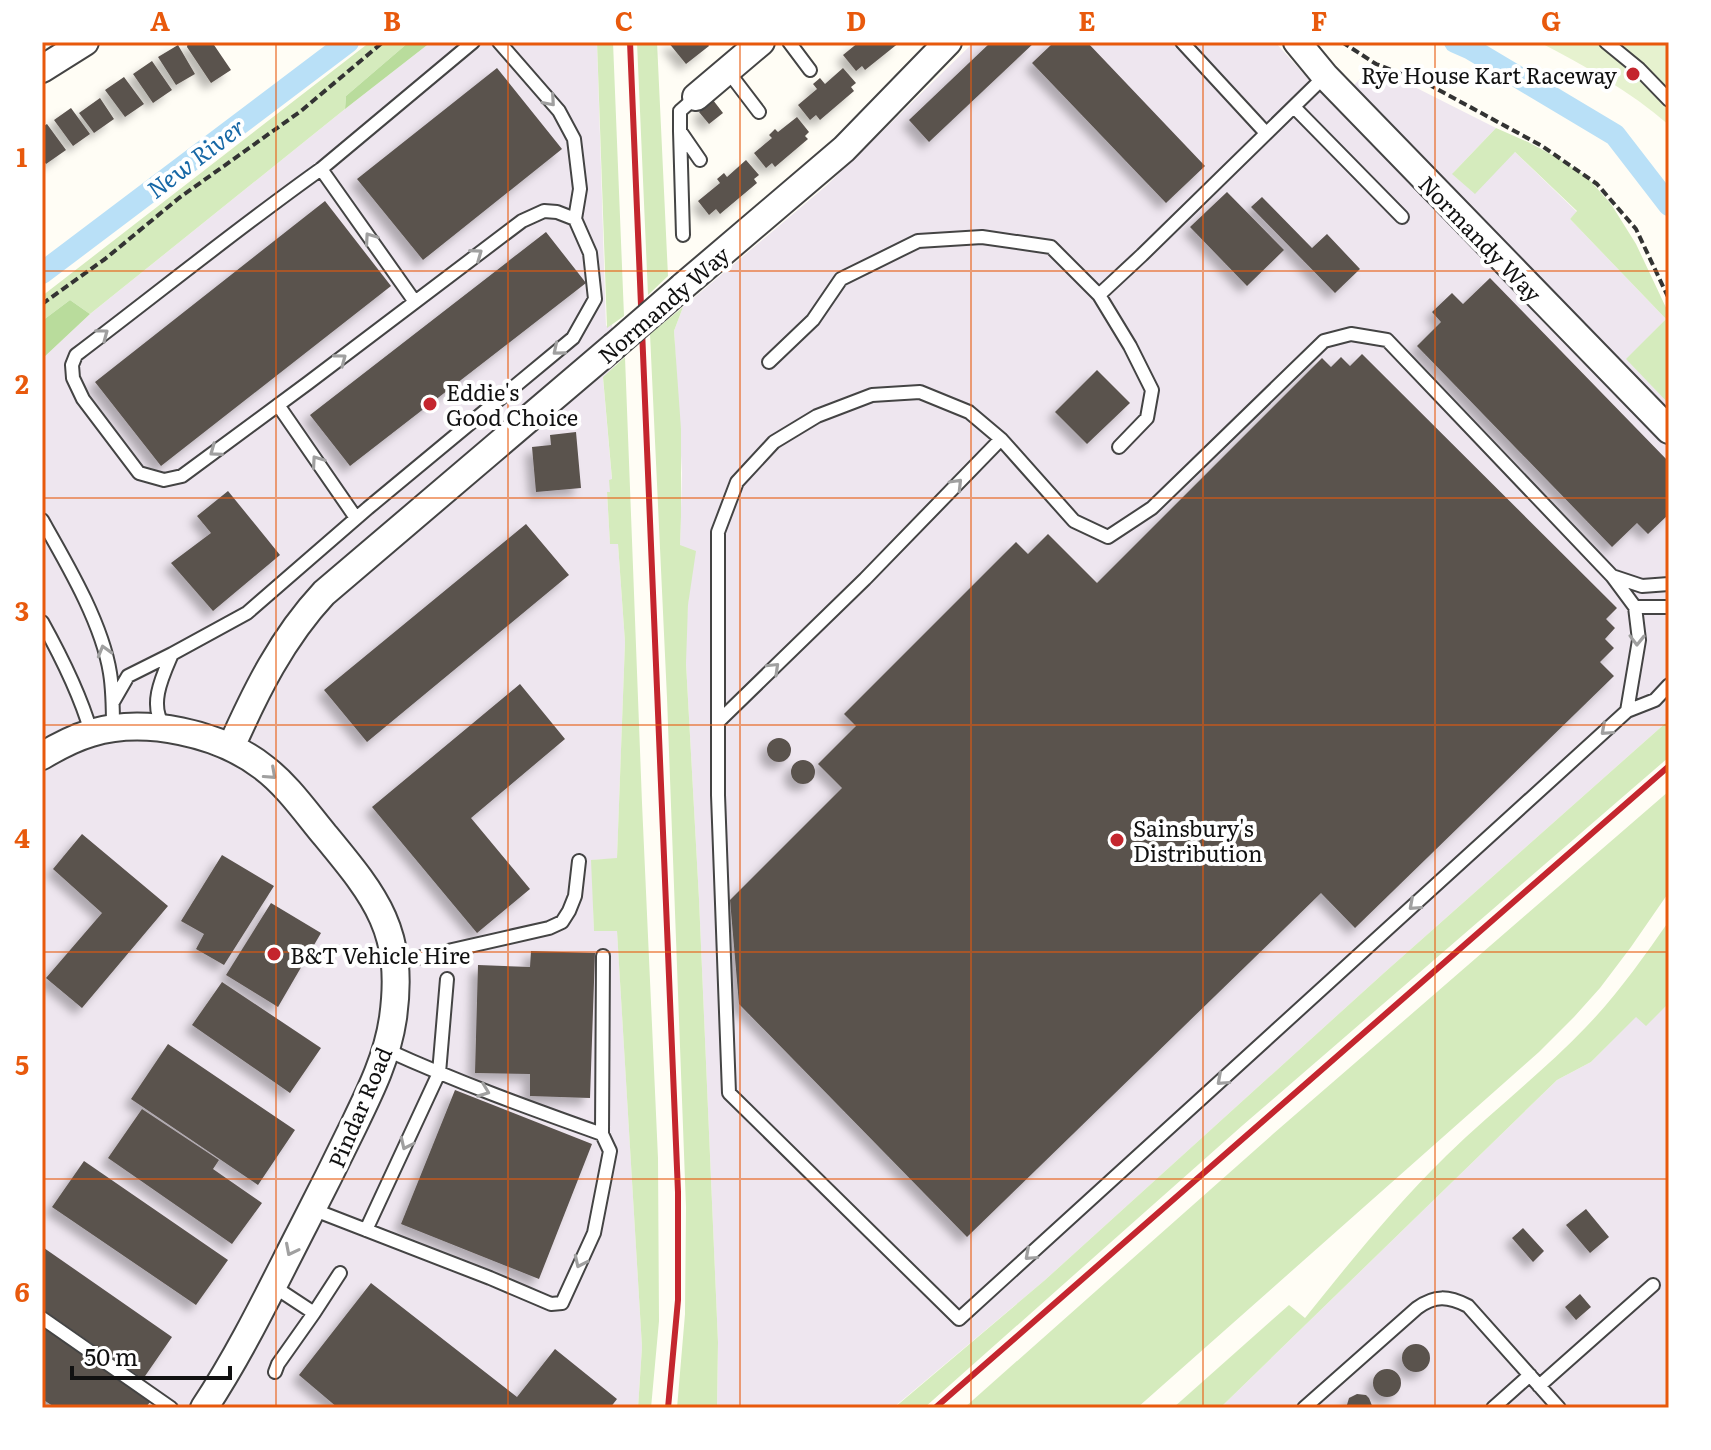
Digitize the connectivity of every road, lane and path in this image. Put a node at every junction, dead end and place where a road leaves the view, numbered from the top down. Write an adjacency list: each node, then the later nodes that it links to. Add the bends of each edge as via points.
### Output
1 (85, 42): 12 (street)
2 (383, 42): 30 (path, via 301,111)
3 (473, 42): 23 (lane)
4 (499, 42): 25 (lane, one-way to 25, via 559,111 574,139 580,189)
5 (761, 42): 13 (street)
6 (789, 42): 14 (lane)
7 (948, 42): 50 (street, Normandy Way, bridge, via 844,149 324,593 279,651)
8 (1182, 42): 21 (lane)
9 (1297, 42): 15 (street, Normandy Way)
10 (1342, 42): 28 (path, via 1542,146 1597,184 1636,229)
11 (1606, 42): 17 (lane)
12 (42, 69)
13 (727, 70): 16 (street); 19 (lane)
14 (810, 70)
15 (1325, 76): 18 (lane); 33 (street, Normandy Way)
16 (696, 97): 20 (lane, via 680,111)
17 (1669, 100)
18 (1294, 107): 21 (lane); 24 (lane)
19 (759, 112)
20 (680, 131): 22 (lane); 26 (lane)
21 (1266, 133): 27 (lane)
22 (700, 160)
23 (321, 169): 29 (lane, one-way to 23); 32 (lane, one-way to 23, via 182,476 164,480 139,473 83,399 72,365 76,355)
24 (1402, 217)
25 (575, 219): 29 (lane, one-way to 25, via 522,221 544,211); 36 (lane, one-way to 36, via 590,253 595,299 573,338)
26 (683, 235)
27 (1099, 295): 31 (lane, via 1051,247 982,237 918,241 841,279 813,320); 35 (lane, via 1152,390 1147,418)
28 (1669, 299)
29 (415, 302): 32 (lane, one-way to 29)
30 (42, 304)
31 (769, 362)
32 (278, 405): 36 (lane, one-way to 32)
33 (1669, 430)
34 (1001, 439): 38 (lane, via 1074,521 1108,537 1152,508 1324,341 1351,334 1387,340); 47 (lane, one-way to 34); 47 (lane, via 969,412 920,392 872,395 817,416 774,442 737,482 718,532)
35 (1119, 447)
36 (356, 518): 43 (lane, via 247,613)
37 (42, 520): 45 (lane, one-way to 37, via 101,639)
38 (1612, 576): 39 (lane, via 1642,586); 40 (lane)
39 (1669, 584)
40 (1635, 607): 41 (lane); 46 (lane, one-way to 46, via 1639,640)
41 (1669, 607)
42 (42, 622): 48 (lane, via 83,705)
43 (172, 654): 45 (lane, via 128,676); 49 (lane, via 157,704 160,723)
44 (1669, 685): 46 (lane, via 1655,700)
45 (113, 702): 48 (lane)
46 (1627, 711): 47 (lane, one-way to 47, via 959,1319 729,1093)
47 (718, 722)
48 (102, 730): 49 (street, Pindar Road); 51 (street, Pindar Road)
49 (169, 730): 50 (street, Pindar Road)
50 (231, 747): 54 (street, Pindar Road, one-way to 54, via 266,768 362,881 383,914)
51 (44, 751)
52 (579, 861): 54 (lane, via 575,896 562,922)
53 (603, 956): 58 (lane)
54 (395, 963): 56 (street, Pindar Road)
55 (447, 979): 57 (lane)
56 (387, 1050): 57 (lane); 59 (street, Pindar Road)
57 (439, 1073): 58 (lane, one-way to 58); 60 (lane, one-way to 60)
58 (602, 1134): 60 (lane, one-way to 60, via 610,1151 594,1233 562,1303 551,1304)
59 (312, 1209): 60 (lane); 63 (street, Pindar Road, one-way to 63)
60 (366, 1230)
61 (340, 1273): 64 (lane)
62 (1653, 1285): 68 (lane)
63 (273, 1286): 64 (lane); 70 (street, Pindar Road)
64 (314, 1313): 66 (lane)
65 (42, 1318): 69 (lane)
66 (275, 1372)
67 (1530, 1375): 68 (lane); 71 (lane, via 1468,1306 1440,1298 1417,1308); 72 (lane)
68 (1539, 1386): 73 (lane)
69 (171, 1408)
70 (204, 1408)
71 (1304, 1408)
72 (1493, 1408)
73 (1559, 1408)

